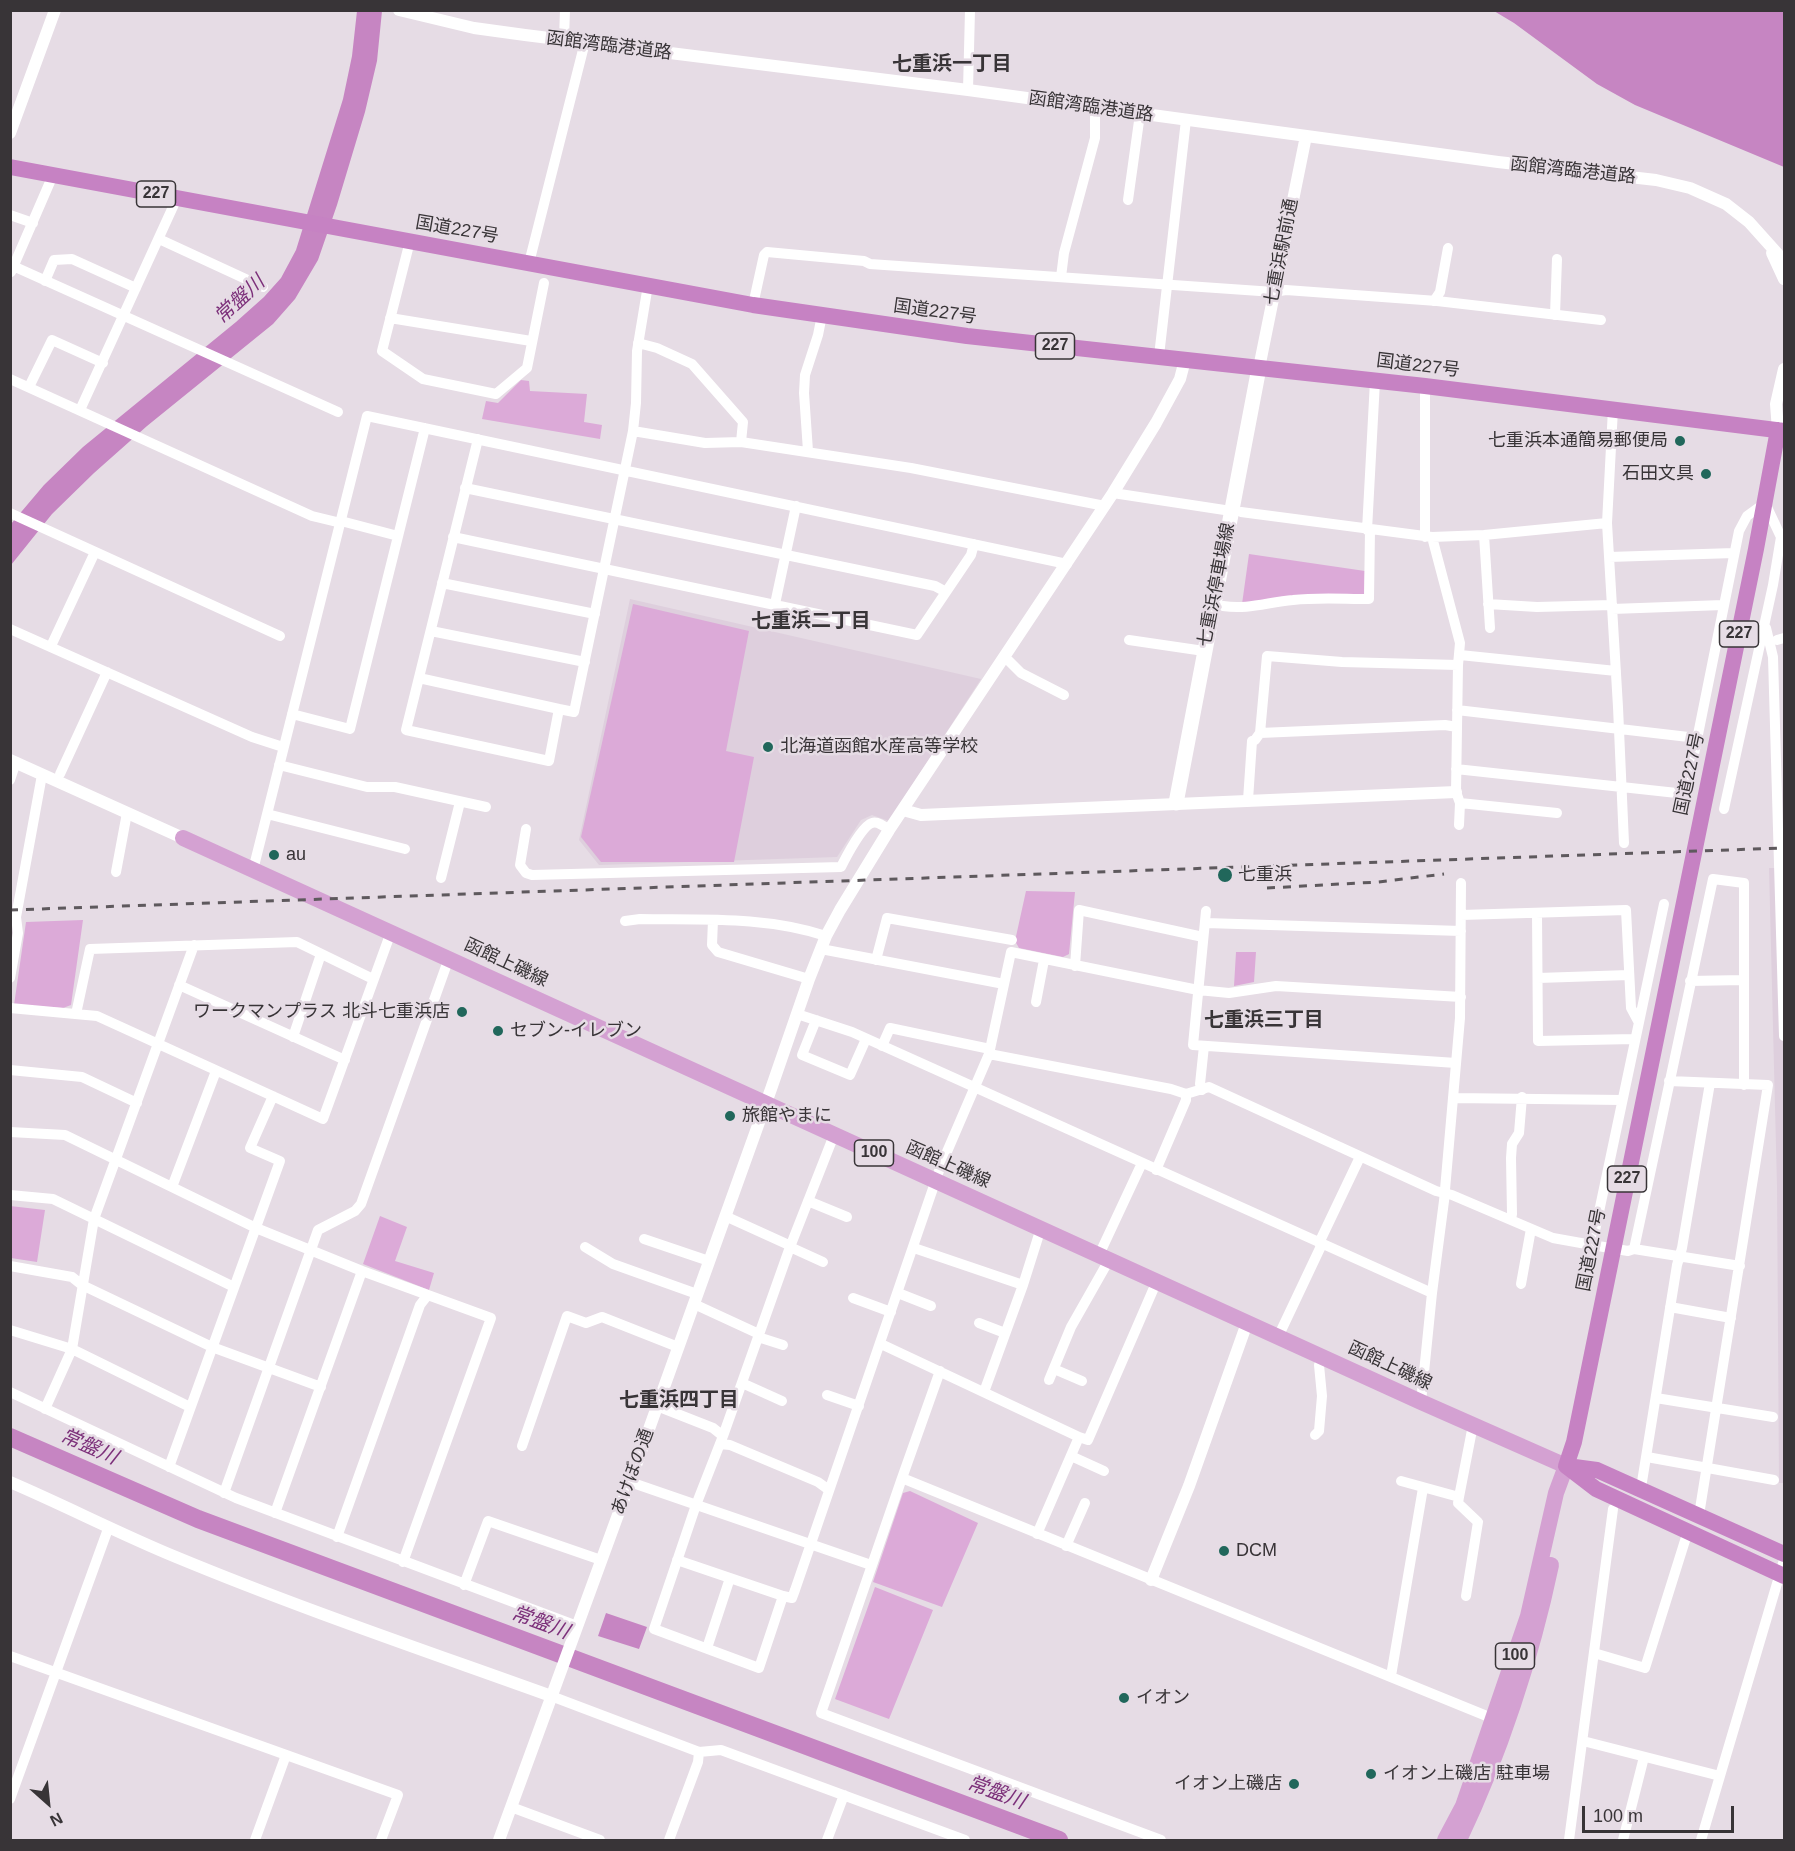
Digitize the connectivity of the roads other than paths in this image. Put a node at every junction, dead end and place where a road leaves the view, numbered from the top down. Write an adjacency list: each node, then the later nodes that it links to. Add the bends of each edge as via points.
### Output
1 (55, 10): 11 (street)
2 (399, 10): 5 (street, 函館湾臨港道路, via 474,27)
3 (565, 10): 5 (street)
4 (970, 10): 7 (street)
5 (564, 39): 6 (street, 函館湾臨港道路)
6 (585, 42): 7 (street, 函館湾臨港道路); 25 (street)
7 (968, 90): 8 (street, 函館湾臨港道路)
8 (1095, 108): 9 (street, 函館湾臨港道路); 27 (street, via 1095,138)
9 (1140, 114): 10 (street, 函館湾臨港道路); 16 (street)
10 (1186, 120): 12 (street, 函館湾臨港道路); 32 (street)
11 (10, 133)
12 (1306, 136): 20 (street, 函館湾臨港道路, via 1674,184 1726,204); 35 (street, 七重浜駅前通)
13 (10, 167): 14 (highway, 国道227号 / 227)
14 (53, 175): 15 (highway, 国道227号 / 227); 18 (street)
15 (177, 198): 19 (street); 21 (highway, 国道227号 / 227)
16 (1128, 200)
17 (10, 215): 18 (street)
18 (33, 223): 26 (street)
19 (159, 239): 33 (street); 34 (street)
20 (1766, 241): 24 (street, 函館湾臨港道路); 28 (street, 函館湾臨港道路)
21 (410, 242): 25 (highway, 国道227号 / 227); 41 (street)
22 (1448, 248): 36 (street, via 1440,292)
23 (1557, 259): 40 (street)
24 (1785, 261)
25 (529, 263): 31 (highway, 国道227号 / 227)
26 (12, 269): 29 (street)
27 (1061, 277): 32 (street); 37 (street, via 870,264 767,252)
28 (1785, 279)
29 (45, 280): 34 (street, via 54,260 72,258); 38 (street)
30 (544, 283): 43 (street)
31 (648, 285): 37 (highway, 国道227号 / 227); 44 (street)
32 (1168, 285): 35 (street); 45 (street)
33 (263, 287)
34 (136, 288): 38 (street)
35 (1274, 292): 36 (street); 48 (street, 七重浜駅前通)
36 (1434, 301): 40 (street)
37 (753, 305): 39 (highway, 国道227号 / 227)
38 (124, 315): 47 (street); 56 (street)
39 (822, 315): 45 (highway, 国道227号 / 227, via 967,336); 62 (street, via 805,375)
40 (1555, 315): 42 (street)
41 (390, 318): 43 (street); 43 (street, via 382,351 423,379 496,394 527,368)
42 (1601, 320)
43 (531, 341)
44 (638, 343): 59 (street); 61 (street, via 692,364 743,422)
45 (1159, 356): 46 (highway, 国道227号 / 227)
46 (1185, 360): 48 (highway, 国道227号 / 227); 65 (street, あけぼの通, via 1180,379)
47 (103, 363): 53 (street, via 51,340); 55 (street)
48 (1259, 368): 51 (highway, 国道227号 / 227); 69 (main road, 七重浜停車場線)
49 (1785, 369): 57 (street, via 1776,404)
50 (10, 379): 53 (street)
51 (1375, 381): 52 (highway, 国道227号 / 227); 74 (street)
52 (1425, 386): 54 (highway, 国道227号 / 227); 78 (street)
53 (29, 387): 55 (street)
54 (1612, 409): 57 (highway, 国道227号 / 227); 73 (street)
55 (80, 410): 72 (street, via 312,516)
56 (339, 412)
57 (1782, 427): 66 (highway, 国道227号 / 227)
58 (425, 428): 60 (street); 72 (street, via 367,416); 76 (street)
59 (633, 431): 61 (street, via 705,443); 63 (street)
60 (478, 439): 63 (street); 64 (street)
61 (741, 442): 62 (street)
62 (808, 451): 68 (street)
63 (625, 469): 67 (street); 71 (street)
64 (465, 488): 71 (street); 77 (street)
65 (1113, 493): 68 (street, あけぼの通); 69 (street)
66 (1765, 503): 81 (street, via 1747,516 1738,531); 94 (street, via 1781,537); 231 (highway, 国道227号 / 227)
67 (796, 506): 79 (street); 82 (street)
68 (1105, 506): 84 (street, あけぼの通)
69 (1236, 511): 74 (street); 101 (main road, 七重浜停車場線)
70 (11, 514): 80 (street)
71 (615, 519): 82 (street); 85 (street)
72 (341, 522): 76 (street); 113 (street)
73 (1607, 523): 75 (street); 83 (street)
74 (1369, 530): 78 (street); 91 (street, via 1369,599 1311,598 1254,608)
75 (1484, 535): 78 (street); 89 (street)
76 (398, 536): 113 (street, via 350,729)
77 (453, 537): 85 (street); 86 (street)
78 (1428, 537): 104 (street, via 1459,636)
79 (974, 544): 84 (street); 87 (street)
80 (95, 552): 98 (street); 100 (street)
81 (1734, 553): 83 (street); 90 (street)
82 (786, 555): 87 (street, via 935,586); 88 (street)
83 (1610, 557): 92 (street)
84 (1067, 564): 133 (street, あけぼの通)
85 (605, 569): 88 (street); 93 (street)
86 (442, 583): 93 (street); 97 (street)
87 (946, 592): 88 (street, via 917,635)
88 (775, 604)
89 (1488, 604): 92 (street); 95 (street)
90 (1723, 605): 92 (street); 118 (street)
91 (1223, 606)
92 (1612, 607): 107 (street)
93 (595, 614): 106 (street)
94 (1765, 625): 103 (street); 132 (street)
95 (1490, 628)
96 (10, 629): 100 (street)
97 (431, 631): 106 (street); 109 (street)
98 (280, 636)
99 (1129, 640): 101 (street)
100 (51, 646): 108 (street)
101 (1204, 651): 130 (main road, 七重浜停車場線)
102 (1785, 654): 103 (street)
103 (1773, 657): 114 (street)
104 (1459, 660): 107 (street); 112 (street); 117 (street, via 1342,662 1266,656)
105 (1009, 661): 110 (street, via 1021,674)
106 (585, 662): 111 (street, via 574,712)
107 (1616, 671): 116 (street)
108 (107, 672): 119 (street); 123 (street)
109 (418, 678): 111 (street); 111 (street, via 406,730 505,752 549,761)
110 (1064, 695)
111 (559, 709)
112 (1457, 710): 115 (street); 116 (street)
113 (292, 714): 119 (street)
114 (1779, 715): 183 (street)
115 (1457, 727): 117 (street); 122 (street)
116 (1619, 729): 118 (street); 126 (street)
117 (1260, 733): 128 (street, via 1252,741)
118 (1697, 738): 126 (street, via 1686,794)
119 (283, 747): 121 (street)
120 (14, 761): 124 (street); 125 (street)
121 (279, 765): 129 (street, via 367,787 395,787); 136 (street)
122 (1456, 769): 126 (street); 127 (street)
123 (60, 774)
124 (42, 775): 134 (street); 167 (street, via 16,916 18,933)
125 (10, 780)
126 (1622, 787): 141 (street)
127 (1458, 797): 128 (street); 135 (street); 137 (street)
128 (1248, 800): 130 (street)
129 (460, 802): 131 (street); 145 (street)
130 (1176, 803): 133 (street, via 921,815)
131 (486, 807)
132 (1724, 809)
133 (903, 810): 139 (street, あけぼの通)
134 (127, 813): 140 (street); 144 (street)
135 (1557, 813)
136 (267, 814): 142 (street); 143 (street)
137 (1460, 825)
138 (526, 829): 139 (street, via 520,865 532,875 841,867 871,823)
139 (889, 830): 156 (street, あけぼの通)
140 (183, 838): 143 (main road, 函館上磯線 / 100)
141 (1624, 843)
142 (405, 849)
143 (253, 870): 154 (main road, 函館上磯線 / 100)
144 (116, 872)
145 (441, 878)
146 (1461, 883): 150 (street)
147 (1664, 904): 182 (street)
148 (1206, 911): 153 (street)
149 (1537, 914): 150 (street); 166 (street, via 1626,910); 168 (street)
150 (1461, 915): 155 (street)
151 (713, 920): 152 (street); 156 (street, via 789,925); 170 (street, via 712,945 718,952)
152 (625, 921)
153 (1206, 923): 155 (street); 157 (street)
154 (391, 932): 162 (main road, 函館上磯線 / 100); 169 (street)
155 (1461, 932): 176 (street)
156 (826, 936): 160 (street, あけぼの通)
157 (1203, 937): 165 (street, via 1079,910); 175 (street)
158 (1012, 940): 163 (street, via 887,918)
159 (194, 945): 161 (street, via 297,942); 174 (street); 179 (street, via 90,949)
160 (820, 949): 163 (street); 170 (street, あけぼの通)
161 (321, 954): 169 (street); 184 (street)
162 (449, 958): 206 (main road, 函館上磯線 / 100); 233 (street, via 361,1204 318,1230)
163 (876, 960): 173 (street)
164 (1044, 960): 165 (street); 173 (street, via 1011,952); 177 (street)
165 (1075, 966): 175 (street)
166 (1629, 975): 168 (street); 182 (street, via 1631,1008)
167 (10, 978)
168 (1538, 978): 186 (street, via 1538,1041)
169 (374, 979): 191 (street)
170 (809, 979): 180 (street, あけぼの通)
171 (1743, 980): 172 (street); 172 (street, via 1744,883 1713,879); 197 (street)
172 (1690, 981): 195 (street)
173 (1004, 984): 190 (street)
174 (179, 985): 184 (street); 187 (street)
175 (1197, 990): 176 (street, via 1229,993 1276,986); 189 (street, via 1192,1045)
176 (1461, 997): 192 (street)
177 (1036, 1002)
178 (10, 1008): 179 (street)
179 (76, 1014): 187 (street, via 97,1016)
180 (797, 1014): 181 (street); 206 (street, あけぼの通)
181 (816, 1020): 185 (street); 185 (street, via 802,1055 850,1075)
182 (1638, 1021): 186 (street)
183 (1785, 1036)
184 (293, 1037): 191 (street)
185 (866, 1038): 188 (street)
186 (1634, 1039): 204 (street)
187 (158, 1044): 194 (street); 205 (street)
188 (882, 1046): 190 (street, via 890,1028); 198 (street)
189 (1204, 1046): 192 (street); 199 (street)
190 (989, 1051): 198 (street); 200 (street)
191 (345, 1060): 201 (street, via 323,1119)
192 (1456, 1063): 202 (street)
193 (10, 1070): 205 (street, via 82,1077)
194 (216, 1071): 201 (street); 214 (street)
195 (1669, 1081): 196 (street); 232 (street)
196 (1710, 1083): 197 (street); 235 (street)
197 (1744, 1084): 239 (street, via 1768,1085)
198 (975, 1088): 211 (street); 213 (street)
199 (1202, 1090): 200 (street); 209 (street, via 1209,1087)
200 (1186, 1094): 212 (street)
201 (273, 1096): 222 (street, via 250,1148 280,1161)
202 (1453, 1098): 203 (street); 215 (street)
203 (1522, 1098): 204 (street); 221 (street, via 1519,1133 1512,1143)
204 (1622, 1100): 227 (street)
205 (136, 1103): 210 (street)
206 (766, 1104): 208 (main road, 函館上磯線 / 100); 218 (street, あけぼの通)
207 (10, 1132): 210 (street, via 65,1135)
208 (834, 1135): 213 (main road, 函館上磯線 / 100); 217 (street)
209 (1360, 1157): 215 (street); 226 (street)
210 (115, 1160): 214 (street); 220 (street)
211 (1142, 1163): 212 (street); 234 (street)
212 (1156, 1170): 226 (street)
213 (937, 1181): 223 (main road, 函館上磯線 / 100); 230 (street)
214 (172, 1187): 222 (street)
215 (1444, 1193): 221 (street); 247 (street)
216 (10, 1195): 220 (street, via 52,1199)
217 (808, 1201): 219 (street); 229 (street)
218 (725, 1216): 229 (street); 236 (street, あけぼの通)
219 (847, 1217)
220 (94, 1219): 242 (street); 244 (street)
221 (1511, 1220): 224 (street)
222 (256, 1228): 233 (street); 244 (street)
223 (1041, 1228): 234 (main road, 函館上磯線 / 100); 243 (street)
224 (1531, 1229): 227 (street, via 1553,1238); 241 (street)
225 (644, 1239): 236 (street)
226 (1321, 1243): 247 (street); 260 (street)
227 (1592, 1245): 231 (street)
228 (585, 1247): 250 (street, via 613,1264)
229 (790, 1247): 237 (street); 259 (street)
230 (914, 1248): 243 (street); 246 (street)
231 (1612, 1248): 232 (street); 293 (highway, 国道227号 / 227)
232 (1634, 1249): 235 (street)
233 (310, 1251): 240 (street); 267 (street)
234 (1104, 1257): 256 (main road, 函館上磯線 / 100); 268 (street)
235 (1679, 1257): 239 (street); 252 (street)
236 (709, 1261): 250 (street, あけぼの通)
237 (823, 1262)
238 (10, 1266): 242 (street, via 72,1276)
239 (1740, 1266): 254 (street)
240 (362, 1271): 248 (street); 273 (street)
241 (1521, 1284)
242 (82, 1285): 263 (street); 265 (street)
243 (1023, 1285): 258 (street)
244 (234, 1287): 263 (street)
245 (1153, 1290): 288 (street, via 1088,1440)
246 (898, 1293): 251 (street); 253 (street)
247 (1432, 1293): 279 (street)
248 (427, 1296): 315 (street, via 420,1305); 321 (street, via 490,1318)
249 (853, 1298): 253 (street)
250 (695, 1299): 259 (street); 264 (street, あけぼの通)
251 (931, 1306)
252 (1670, 1307): 254 (street); 277 (street)
253 (891, 1312): 261 (street)
254 (1731, 1318): 283 (street)
255 (979, 1323): 258 (street)
256 (1247, 1323): 260 (main road, 函館上磯線 / 100); 325 (street)
257 (10, 1330): 265 (street)
258 (1005, 1333): 275 (street)
259 (759, 1336): 262 (street); 272 (street)
260 (1278, 1337): 279 (main road, 函館上磯線 / 100)
261 (880, 1344): 269 (street); 280 (street)
262 (783, 1345)
263 (213, 1347): 267 (street); 281 (street)
264 (678, 1347): 282 (street, あけぼの通); 290 (street, via 602,1317 586,1323 567,1316)
265 (72, 1349): 281 (street); 284 (street)
266 (1319, 1365): 287 (street, via 1322,1396)
267 (269, 1368): 273 (street); 305 (street)
268 (1054, 1369): 270 (street); 271 (street)
269 (940, 1371): 275 (street); 297 (street)
270 (1049, 1380)
271 (1082, 1381)
272 (742, 1383): 278 (street); 289 (street)
273 (321, 1387): 310 (street)
274 (10, 1392): 284 (street)
275 (984, 1392): 288 (street)
276 (827, 1395): 280 (street)
277 (1656, 1398): 283 (street); 292 (street)
278 (782, 1401)
279 (1421, 1402): 286 (main road, 函館上磯線 / 100)
280 (859, 1406): 304 (street)
281 (190, 1407): 294 (street)
282 (657, 1407): 289 (street, via 713,1428); 301 (street, あけぼの通)
283 (1718, 1408): 285 (street); 295 (street)
284 (45, 1409): 294 (street)
285 (1773, 1417)
286 (1473, 1425): 293 (main road, 函館上磯線 / 100); 306 (street)
287 (1316, 1435)
288 (1079, 1437): 291 (street)
289 (722, 1440): 304 (street); 308 (street)
290 (522, 1446)
291 (1071, 1456): 296 (street); 314 (street)
292 (1647, 1457): 295 (street); 303 (street)
293 (1566, 1466): 303 (highway, via 1597,1470); 313 (highway, via 1596,1489); 336 (main road, 100, via 1556,1493 1528,1616); 354 (main road, 100, via 1566,1496 1540,1615 1508,1718)
294 (169, 1467): 305 (street)
295 (1707, 1469): 298 (street); 311 (street)
296 (1104, 1471)
297 (902, 1478): 314 (street); 322 (street)
298 (1774, 1480)
299 (1401, 1481): 302 (street)
300 (10, 1482): 312 (street)
301 (630, 1482): 308 (street); 319 (street, あけぼの通)
302 (1423, 1488): 306 (street); 334 (street)
303 (1641, 1488): 311 (highway)
304 (830, 1490): 316 (street)
305 (224, 1493): 310 (street)
306 (1459, 1497): 328 (street, via 1458,1503 1478,1522)
307 (1085, 1503): 317 (street)
308 (696, 1504): 316 (street); 320 (street)
309 (1613, 1509): 331 (street)
310 (275, 1513): 315 (street)
311 (1699, 1515): 318 (highway)
312 (108, 1529): 333 (street); 335 (street, via 273,1595)
313 (1688, 1531): 323 (highway); 331 (street, via 1645,1668)
314 (1037, 1533): 317 (street)
315 (337, 1537): 321 (street)
316 (810, 1543): 322 (street); 327 (street, via 792,1598)
317 (1066, 1546): 325 (street)
318 (1785, 1554)
319 (601, 1560): 326 (street, via 488,1521); 329 (street, あけぼの通)
320 (677, 1560): 324 (street); 330 (street, via 654,1629)
321 (403, 1562): 326 (street)
322 (871, 1565): 352 (street, via 821,1713)
323 (1783, 1570): 341 (street)
324 (730, 1578): 327 (street); 330 (street)
325 (1151, 1580): 334 (street)
326 (464, 1585): 329 (street)
327 (783, 1596): 330 (street, via 759,1668)
328 (1466, 1596)
329 (575, 1630): 335 (street, あけぼの通)
330 (707, 1648)
331 (1594, 1653): 337 (street)
332 (10, 1656): 333 (street)
333 (56, 1672): 339 (street); 343 (street)
334 (1391, 1676): 336 (street)
335 (551, 1696): 338 (street); 344 (street, あけぼの通)
336 (1494, 1719): 353 (main road, 100, via 1463,1806)
337 (1583, 1741): 340 (street); 355 (street)
338 (699, 1752): 342 (street, via 721,1750); 349 (street)
339 (286, 1755): 345 (street); 346 (street, via 398,1795)
340 (1644, 1757): 341 (street); 356 (street)
341 (1720, 1776): 357 (street)
342 (843, 1795): 350 (street); 351 (street)
343 (10, 1799)
344 (511, 1807): 347 (street, あけぼの通); 348 (street)
345 (255, 1840)
346 (381, 1840)
347 (499, 1840)
348 (598, 1840)
349 (669, 1840)
350 (827, 1840)
351 (965, 1840)
352 (1161, 1840)
353 (1445, 1840)
354 (1459, 1840)
355 (1569, 1840)
356 (1623, 1840)
357 (1701, 1840)

